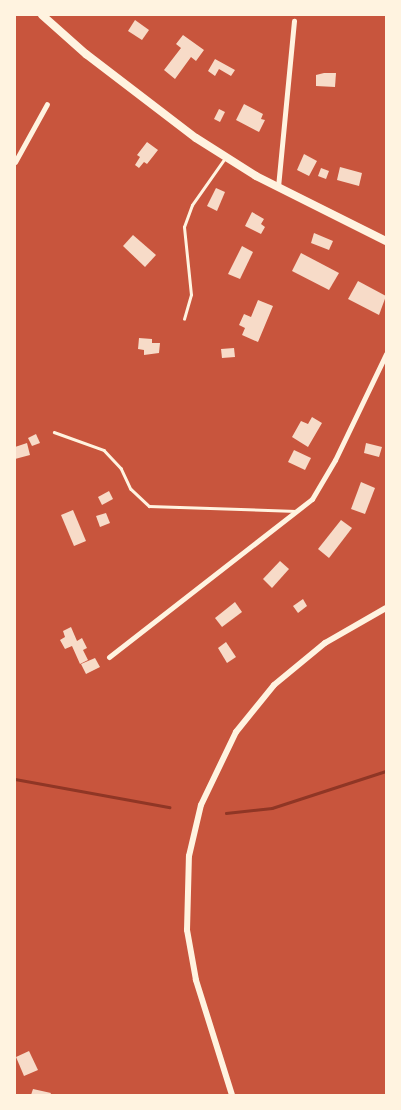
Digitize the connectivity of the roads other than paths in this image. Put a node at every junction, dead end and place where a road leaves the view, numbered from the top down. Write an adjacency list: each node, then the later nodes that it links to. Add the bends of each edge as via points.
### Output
1 (42, 15): 4 (main road, via 162,113)
2 (294, 22): 6 (street)
3 (47, 104): 5 (street)
4 (226, 157): 6 (main road); 8 (lane, via 192,206 184,227 191,295)
5 (15, 162)
6 (278, 187): 7 (main road)
7 (386, 241)
8 (184, 319)
9 (386, 354): 11 (street, via 335,460 312,499)
10 (54, 432): 11 (lane, via 104,450 121,468 131,489 149,506)
11 (298, 511): 13 (street)
12 (386, 608): 14 (street, via 325,642 274,685 236,732 201,805 189,856 187,930 196,980)
13 (109, 657)
14 (232, 1095)

